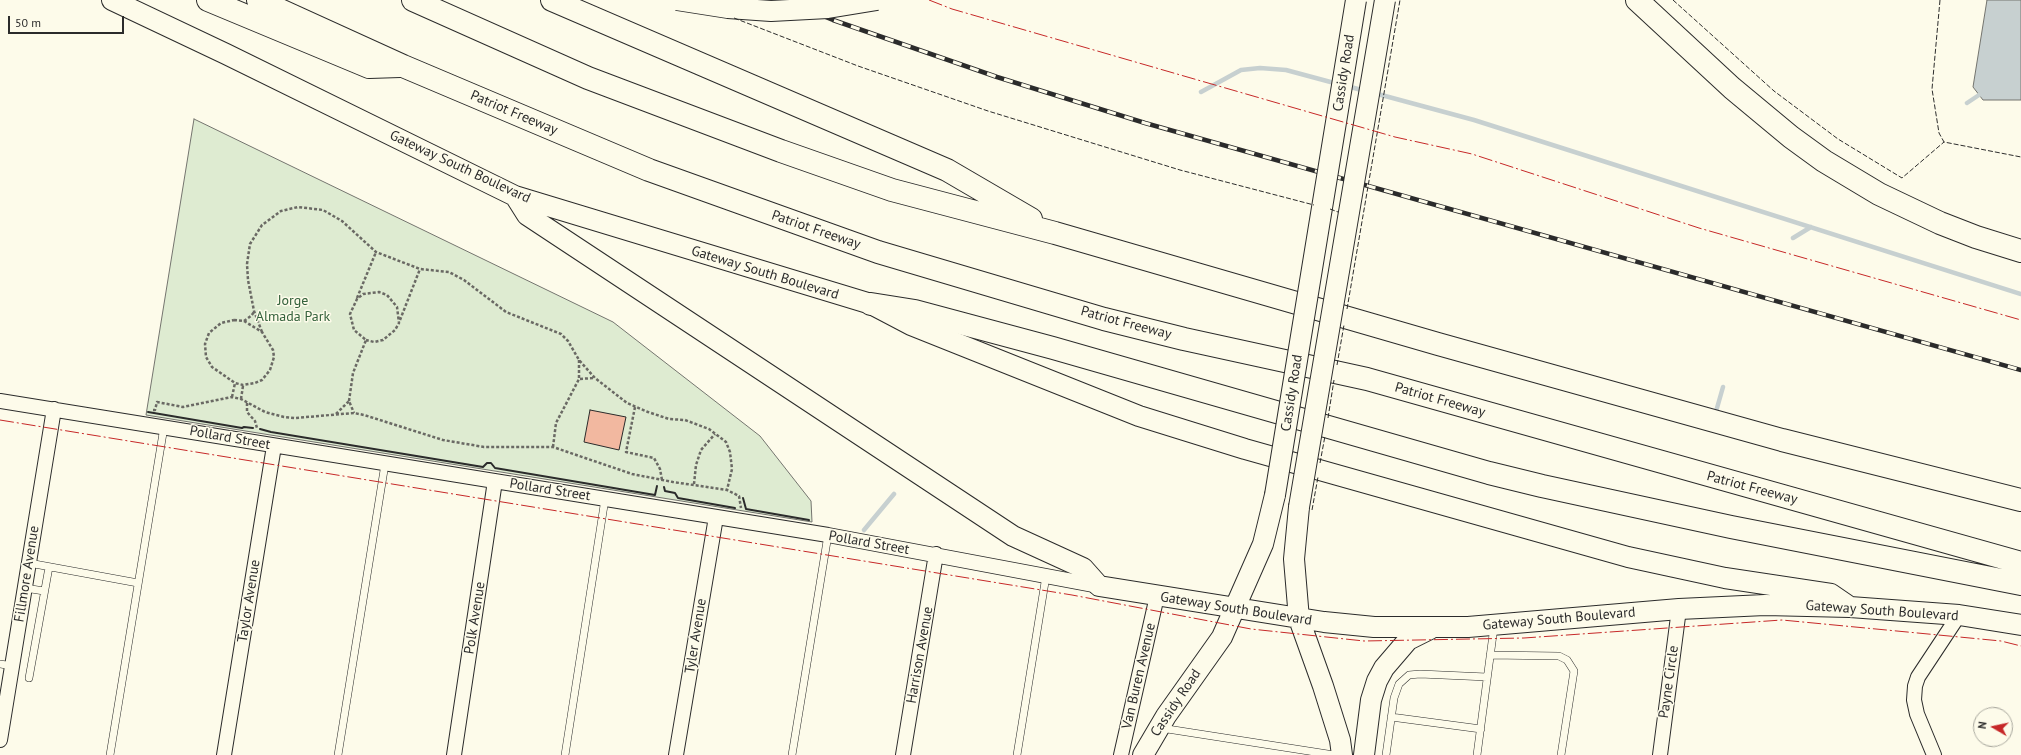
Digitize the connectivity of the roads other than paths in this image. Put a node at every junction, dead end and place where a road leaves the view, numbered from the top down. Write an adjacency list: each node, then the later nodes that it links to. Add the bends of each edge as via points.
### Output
1 (112, 0): 12 (main road, Gateway South Boulevard)
2 (208, 0): 11 (highway, via 369,67)
3 (258, 0): 11 (highway, Patriot Freeway)
4 (413, 0): 13 (highway, via 588,78 781,151 892,190)
5 (552, 0): 13 (highway, via 947,170)
6 (677, 0): 7 (main road, bridge, via 728,8 771,11 828,8)
7 (877, 0)
8 (1356, 0): 38 (main road, Cassidy Road, bridge, via 1275,495 1263,544)
9 (1385, 0): 41 (main road, Cassidy Road, bridge, via 1299,507 1294,559)
10 (1637, 0): 14 (highway, via 1742,96 1791,138 1824,161 1879,194 1933,220)
11 (403, 66): 28 (highway, Patriot Freeway, via 649,170 878,252 1176,337 1367,379)
12 (514, 196): 15 (main road, Gateway South Boulevard); 33 (main road, via 527,215 1013,536 1082,568)
13 (1055, 233): 23 (highway, via 1782,440)
14 (2021, 251)
15 (871, 304): 32 (highway, via 915,311 1053,348 1474,469 1542,486 1731,527); 37 (main road, Gateway South Boulevard, via 911,325 1132,413 1195,434 1628,557 1725,578 1831,594)
16 (0, 400): 17 (street, Pollard Street)
17 (54, 409): 18 (street, Pollard Street); 27 (street, Fillmore Avenue)
18 (164, 427): 19 (street, Pollard Street); 31 (lane)
19 (274, 446): 20 (street, Pollard Street); 54 (street, Taylor Avenue)
20 (385, 464): 21 (street, Pollard Street); 55 (lane)
21 (495, 481): 22 (street, Pollard Street); 56 (street, Polk Avenue)
22 (605, 499): 24 (street, Pollard Street); 57 (lane)
23 (2021, 500)
24 (716, 518): 25 (street, Pollard Street); 58 (street, Tyler Avenue)
25 (828, 536): 26 (street, Pollard Street); 59 (lane)
26 (936, 554): 30 (street, Pollard Street); 60 (street, Harrison Avenue)
27 (28, 563): 29 (lane); 34 (street, Fillmore Avenue)
28 (2021, 563)
29 (49, 567): 31 (lane); 35 (lane)
30 (1046, 576): 33 (street, Pollard Street); 61 (lane)
31 (138, 583): 53 (lane)
32 (2021, 584)
33 (1099, 586): 36 (main road, Gateway South Boulevard)
34 (25, 588): 35 (lane); 46 (street, Fillmore Avenue)
35 (44, 591): 48 (lane)
36 (1157, 596): 38 (main road, Gateway South Boulevard); 62 (street, Van Buren Avenue)
37 (1850, 607): 39 (main road, Gateway South Boulevard, via 1765,605); 40 (main road, Gateway South Boulevard)
38 (1235, 609): 41 (main road, Gateway South Boulevard); 50 (main road, Cassidy Road, via 1222,637)
39 (1679, 609): 42 (main road, Gateway South Boulevard); 70 (street, Payne Circle)
40 (1959, 615): 43 (main road, Gateway South Boulevard); 71 (street, via 1918,677 1915,686 1917,714)
41 (1298, 619): 44 (main road, Gateway South Boulevard, via 1374,627); 65 (main road, Cassidy Road, via 1323,686 1340,740)
42 (1494, 625): 44 (main road, Gateway South Boulevard); 45 (lane)
43 (2021, 625)
44 (1434, 627): 66 (main road, via 1408,640 1384,668 1371,700)
45 (1490, 655): 47 (lane); 69 (lane, via 1559,656 1567,660 1574,671)
46 (6, 665): 52 (street, Fillmore Avenue)
47 (1487, 677): 49 (lane, via 1409,675 1399,684); 51 (lane)
48 (29, 678)
49 (1391, 717): 51 (lane); 67 (lane)
50 (1159, 728): 63 (main road, Cassidy Road); 64 (lane)
51 (1481, 729): 68 (lane)
52 (0, 740)
53 (110, 755)
54 (224, 755)
55 (338, 755)
56 (454, 755)
57 (565, 755)
58 (676, 755)
59 (792, 755)
60 (903, 755)
61 (1017, 755)
62 (1121, 755)
63 (1143, 755)
64 (1334, 755)
65 (1342, 755)
66 (1364, 755)
67 (1386, 755)
68 (1477, 755)
69 (1561, 755)
70 (1660, 755)
71 (1934, 755)

